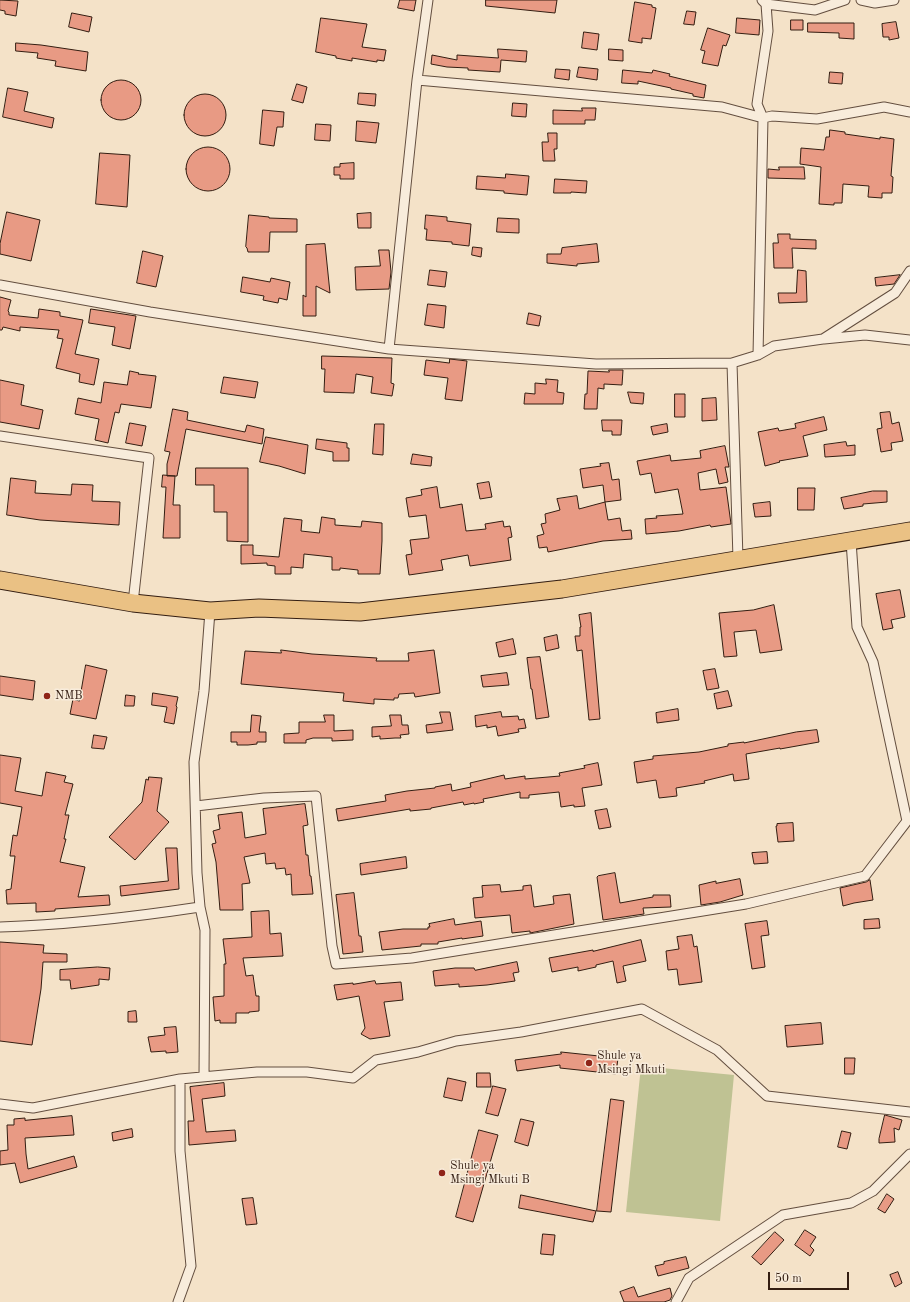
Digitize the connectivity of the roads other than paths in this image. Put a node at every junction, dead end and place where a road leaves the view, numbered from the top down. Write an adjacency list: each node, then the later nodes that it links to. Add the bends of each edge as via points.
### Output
1 (428, 0): 6 (street)
2 (845, 0): 5 (street, via 815,10)
3 (861, 0): 4 (street, via 875,3)
4 (894, 0)
5 (764, 2): 8 (street, via 768,31 757,104)
6 (417, 80): 8 (street, via 722,107); 13 (street)
7 (910, 112): 8 (street, via 884,107 817,119 772,116)
8 (763, 118): 14 (street)
9 (910, 271): 11 (street, via 895,293)
10 (0, 286): 13 (street)
11 (823, 339): 12 (street, via 865,335); 14 (street, via 774,346)
12 (910, 340)
13 (389, 349): 15 (street, via 596,364)
14 (758, 355): 15 (street)
15 (732, 363): 19 (street)
16 (0, 436): 21 (street, via 149,458)
17 (910, 531): 18 (highway)
18 (851, 541): 19 (highway); 24 (street, via 857,627 873,662)
19 (738, 559): 22 (highway, via 562,589 360,612 260,608)
20 (0, 580): 21 (highway)
21 (133, 603): 22 (highway)
22 (210, 611): 23 (street, via 204,691 194,762)
23 (196, 806): 24 (street, via 264,798 316,796 336,964 412,958 746,904 865,876); 25 (street)
24 (908, 820)
25 (200, 908): 26 (street, via 43,925); 27 (street, via 206,930)
26 (0, 927)
27 (204, 1076): 28 (street); 30 (street, via 307,1072 353,1078 376,1060 456,1041 521,1032 642,1009 717,1050 767,1096)
28 (180, 1079): 29 (street, via 33,1108); 32 (street, via 180,1151 191,1266)
29 (0, 1104)
30 (910, 1112)
31 (910, 1154): 33 (street, via 873,1192 851,1203 783,1215 690,1278)
32 (178, 1302)
33 (676, 1302)

